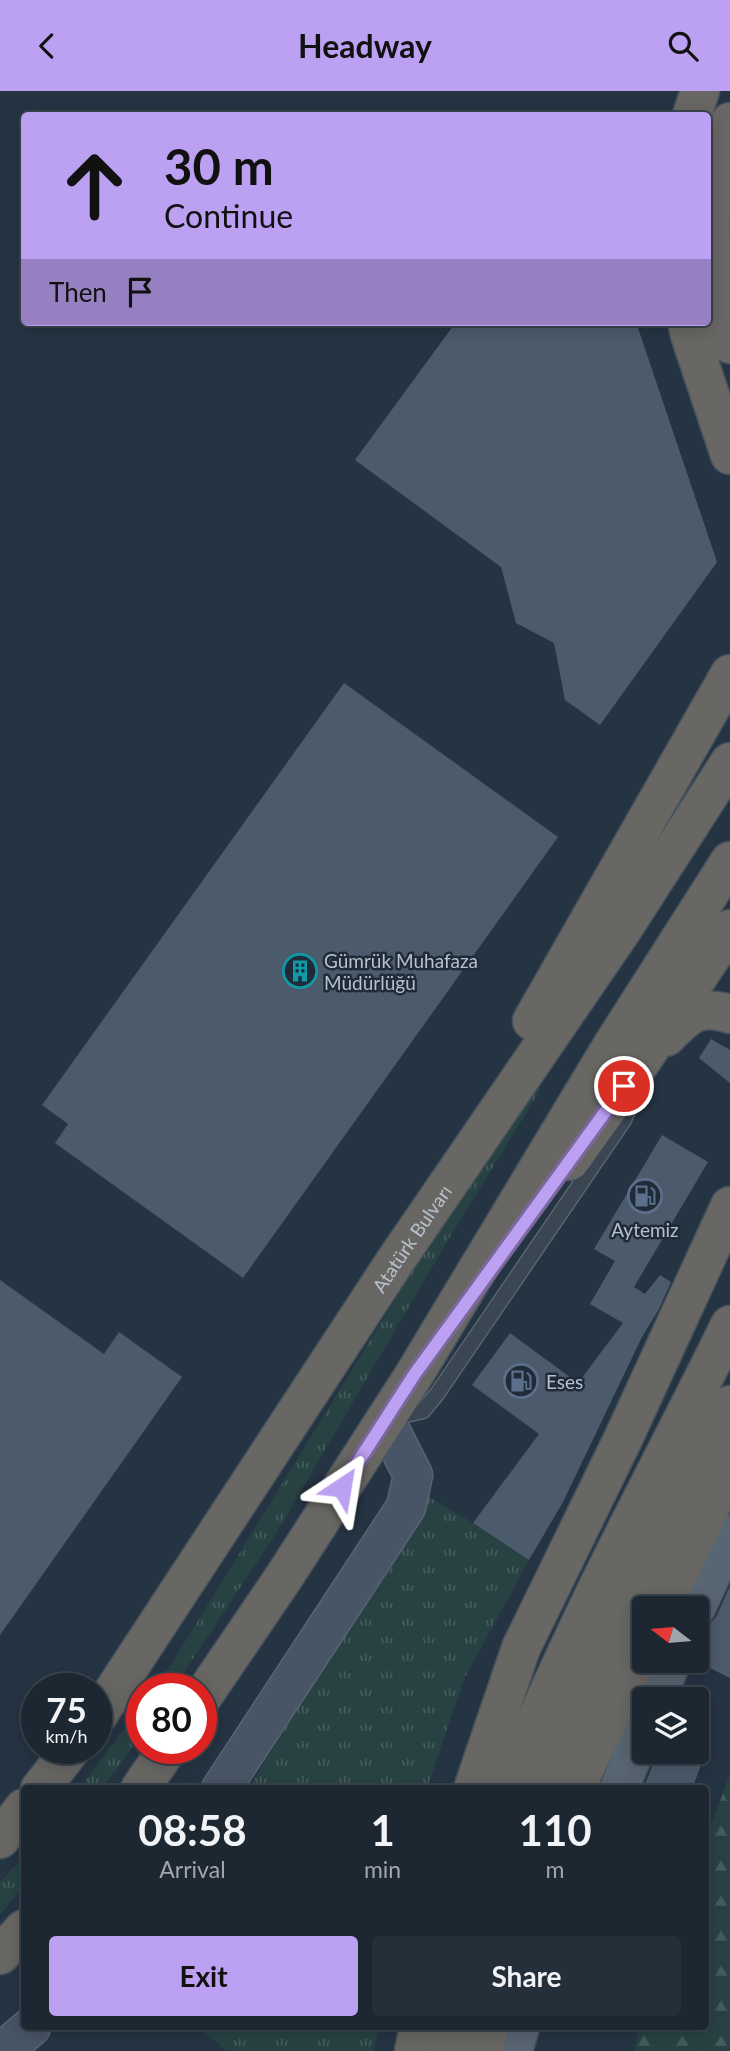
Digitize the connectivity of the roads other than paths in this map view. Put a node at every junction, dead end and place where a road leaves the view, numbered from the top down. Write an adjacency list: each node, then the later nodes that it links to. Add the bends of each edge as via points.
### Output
1 (700, 91): 2 (highway)
2 (692, 112)
3 (730, 122): 5 (highway, via 714,180 711,222 714,271)
4 (688, 326): 6 (highway)
5 (730, 344)
6 (730, 455)
7 (730, 674): 14 (highway)
8 (730, 762): 14 (highway, Atatürk Bulvarı, via 622,930)
9 (730, 861): 16 (highway, via 612,1046)
10 (730, 929): 12 (highway)
11 (730, 1014): 12 (highway, via 714,1009 689,1014)
12 (640, 1063): 16 (highway); 18 (lane, via 636,1092 624,1120 437,1394 423,1411)
13 (730, 1206): 32 (highway, via 521,1648)
14 (396, 1260): 25 (highway, Atatürk Bulvarı)
15 (730, 1325): 33 (highway, via 588,1607)
16 (414, 1375): 18 (highway)
17 (730, 1405): 34 (highway, via 604,1654)
18 (385, 1420): 24 (highway); 31 (main road, via 412,1475 406,1507)
19 (730, 1466): 21 (highway)
20 (730, 1534): 22 (main road)
21 (668, 1596)
22 (702, 1596)
23 (632, 1670): 35 (highway)
24 (217, 1675)
25 (112, 1694)
26 (632, 1757): 36 (main road)
27 (60, 1764): 29 (highway)
28 (157, 1764): 30 (highway)
29 (43, 1785)
30 (143, 1785)
31 (224, 1785)
32 (474, 1785)
33 (513, 1785)
34 (551, 1785)
35 (577, 1785)
36 (621, 1785)
37 (21, 1812): 38 (highway)
38 (0, 1839)
39 (21, 1932): 40 (highway)
40 (0, 1955)
41 (28, 2030): 46 (main road)
42 (418, 2030): 47 (highway)
43 (450, 2030): 48 (highway)
44 (488, 2030): 49 (highway)
45 (519, 2030): 50 (main road)
46 (3, 2051)
47 (414, 2051)
48 (445, 2051)
49 (484, 2051)
50 (513, 2051)

